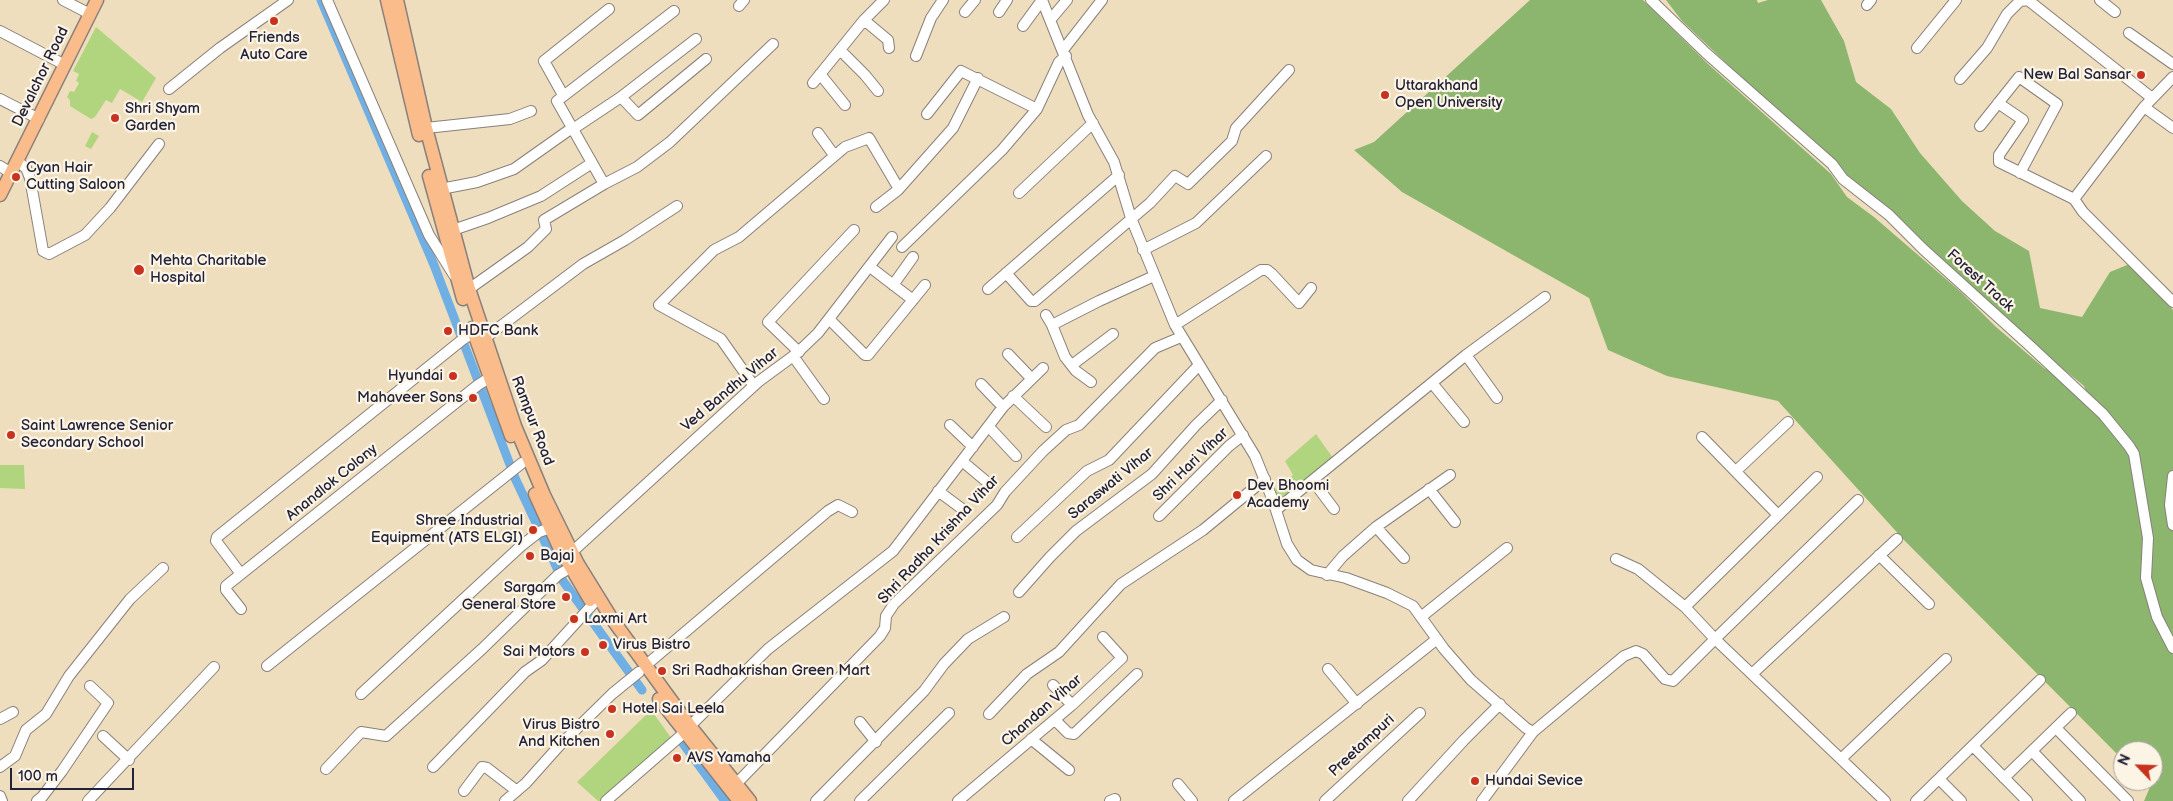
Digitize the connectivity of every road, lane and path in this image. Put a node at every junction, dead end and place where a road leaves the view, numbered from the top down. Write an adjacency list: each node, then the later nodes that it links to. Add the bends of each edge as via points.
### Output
1 (63, 0): 23 (street)
2 (97, 0): 23 (main road, Devalchor Road)
3 (288, 0): 45 (street)
4 (327, 0): 90 (street, via 429,234)
5 (387, 0): 90 (main road)
6 (397, 0): 60 (main road, Rampur Road)
7 (884, 0): 24 (street)
8 (943, 0): 35 (street, via 931,18)
9 (975, 0): 20 (street)
10 (1007, 0): 21 (street)
11 (1042, 0): 25 (street); 26 (street)
12 (1067, 0): 25 (street)
13 (1102, 0): 34 (street)
14 (1652, 0): 175 (street, Forest Track, via 1706,53 1832,164 1843,179 1889,215 2103,414 2129,446 2134,454 2148,538 2146,578 2157,617)
15 (1956, 0): 32 (street)
16 (2028, 0): 43 (street, via 2020,1 2007,14 1987,48); 49 (street)
17 (2100, 0): 22 (street)
18 (609, 9): 47 (street, via 544,61)
19 (674, 11): 47 (street)
20 (966, 12)
21 (999, 12)
22 (2115, 12)
23 (90, 14): 38 (main road, Devalchor Road)
24 (864, 20): 31 (street, via 888,40); 33 (street)
25 (1051, 20): 34 (street)
26 (1023, 26)
27 (0, 31): 38 (street)
28 (2129, 33): 37 (street)
29 (696, 39): 48 (street)
30 (773, 44): 72 (street, via 670,142 637,166)
31 (889, 48)
32 (1917, 48)
33 (840, 50): 40 (street); 46 (street)
34 (1064, 53): 54 (street); 58 (street)
35 (916, 56)
36 (706, 59): 48 (street, via 638,115)
37 (2173, 64)
38 (65, 65): 57 (main road, Devalchor Road)
39 (1289, 70): 80 (street, via 1236,128 1232,140 1188,184 1175,176)
40 (820, 74): 44 (street); 52 (street)
41 (2173, 77): 49 (street)
42 (978, 78): 54 (street); 56 (street, via 961,71); 73 (street, via 953,128)
43 (1960, 80)
44 (813, 83)
45 (169, 89)
46 (878, 91)
47 (563, 96): 62 (street, via 558,103)
48 (621, 97): 62 (street)
49 (2152, 98): 53 (street)
50 (0, 100): 57 (street)
51 (1998, 103): 59 (street); 70 (street, via 2023,120 1999,155 1999,162); 70 (street, via 2019,77 2058,104)
52 (845, 105)
53 (2144, 107): 61 (street); 77 (street)
54 (1037, 109): 84 (street, via 1002,150)
55 (531, 111): 60 (street, via 510,119)
56 (927, 114)
57 (39, 119): 67 (main road, Devalchor Road)
58 (1093, 122): 71 (street); 75 (street)
59 (1980, 126)
60 (426, 128): 74 (main road, Rampur Road)
61 (2173, 128)
62 (572, 129): 68 (street); 74 (street, via 514,169 478,182)
63 (818, 133): 65 (street)
64 (159, 144): 67 (street, via 85,235 49,254 43,252 30,178 26,168)
65 (834, 155): 73 (street, via 868,138); 117 (street, via 739,237 714,250 659,305 721,339)
66 (1266, 156): 85 (street, via 1196,223)
67 (17, 161): 69 (main road, Devalchor Road)
68 (592, 164): 72 (street); 81 (street, via 541,196)
69 (5, 170): 76 (main road, Devalchor Road)
70 (2020, 173): 77 (street)
71 (1119, 175): 80 (street); 88 (street)
72 (604, 184): 94 (street, via 544,220 546,229 528,247)
73 (899, 188): 79 (street)
74 (442, 189): 81 (main road, Rampur Road)
75 (1020, 193)
76 (0, 195)
77 (2074, 199): 98 (street, via 2083,212)
78 (677, 206): 104 (street)
79 (876, 207)
80 (1131, 218): 85 (street); 88 (street, via 1035,302 1030,301)
81 (453, 230): 94 (main road, Rampur Road)
82 (854, 230): 106 (street, via 768,322)
83 (892, 238): 87 (street, Ved Bandhu Vihar)
84 (902, 247)
85 (1143, 250): 89 (street)
86 (913, 257): 91 (street)
87 (870, 267): 91 (street); 100 (street, Ved Bandhu Vihar)
88 (1006, 273): 95 (street)
89 (1154, 276): 101 (street); 102 (street)
90 (457, 279): 104 (main road)
91 (894, 285): 97 (street)
92 (925, 285): 97 (street)
93 (1311, 288): 102 (street, via 1299,303 1272,274 1261,270)
94 (469, 289): 104 (main road, Rampur Road)
95 (988, 289)
96 (1545, 297): 108 (street)
97 (913, 300): 100 (street, via 867,356)
98 (2173, 302)
99 (1046, 315): 101 (street)
100 (829, 319): 106 (street, Ved Bandhu Vihar)
101 (1052, 325): 109 (street, via 1065,357)
102 (1175, 325): 105 (street)
103 (1113, 334): 109 (street)
104 (471, 337): 113 (main road); 157 (main road, Rampur Road); 163 (street, via 217,537 216,541)
105 (1181, 337): 110 (street); 214 (street, Shri Radha Krishna Vihar, via 1155,348 1079,425 1066,430 1043,451 997,505 894,604 886,616 880,636)
106 (796, 354): 117 (street, Ved Bandhu Vihar); 120 (street)
107 (1008, 354): 112 (street)
108 (1466, 355): 115 (street); 119 (street)
109 (1072, 365): 114 (street)
110 (1200, 365): 121 (street); 154 (street, via 1109,460 1087,471)
111 (1042, 368): 112 (street)
112 (1031, 378): 118 (street)
113 (483, 382): 133 (main road); 163 (street, Anandlok Colony)
114 (1092, 382)
115 (1432, 383): 123 (street); 139 (street)
116 (981, 384): 122 (street)
117 (754, 386): 157 (street, Ved Bandhu Vihar)
118 (1013, 396): 122 (street); 127 (street)
119 (1497, 398)
120 (824, 399)
121 (1222, 400): 128 (street); 165 (street, Saraswati Vihar, via 1152,474 1076,531)
122 (1003, 407): 126 (street)
123 (1464, 422)
124 (1788, 422): 134 (street)
125 (950, 425): 130 (street)
126 (989, 426): 130 (street); 131 (street)
127 (1046, 427)
128 (1243, 435): 138 (street); 149 (street, Shri Hari Vihar)
129 (1702, 436): 134 (street)
130 (973, 447): 132 (street)
131 (1016, 456)
132 (962, 461): 140 (street); 142 (street)
133 (515, 469): 153 (main road); 177 (street)
134 (1736, 471): 148 (street)
135 (1450, 475): 141 (street)
136 (2173, 476): 151 (street, via 2170,505)
137 (1817, 477): 148 (street)
138 (1265, 479): 145 (street); 194 (street, via 1203,530 1121,584 1058,652 1027,674)
139 (1313, 481): 144 (street); 145 (street)
140 (987, 482)
141 (1429, 489): 150 (street); 152 (street)
142 (938, 491): 146 (street); 199 (street, via 892,551 768,649)
143 (1858, 500): 174 (street)
144 (1334, 509)
145 (1276, 510): 164 (street, via 1286,544 1296,560 1310,570)
146 (965, 511)
147 (852, 512): 180 (street, via 838,505 828,511)
148 (1778, 515): 167 (street)
149 (1159, 516)
150 (1455, 522)
151 (2173, 525)
152 (1376, 527): 159 (street); 164 (street)
153 (544, 530): 162 (main road); 186 (street, via 520,546)
154 (1017, 537)
155 (1897, 538): 158 (street)
156 (1507, 548): 171 (street)
157 (572, 552): 180 (main road, Rampur Road)
158 (1879, 555): 166 (street); 182 (street)
159 (1404, 558)
160 (1616, 559): 167 (street, via 1638,569)
161 (163, 568): 208 (street, via 130,599 69,676 46,714 26,730 16,756)
162 (564, 572): 169 (main road); 210 (street, via 386,736 361,732)
163 (241, 574): 168 (street, Anandlok Colony, via 225,588)
164 (1327, 575): 171 (street, via 1346,578 1404,600 1414,606)
165 (1019, 592)
166 (1929, 604)
167 (1685, 606): 174 (street)
168 (241, 609)
169 (588, 609): 180 (main road); 209 (street, via 542,660 525,672)
170 (1004, 616): 203 (street, via 968,639)
171 (1421, 617): 173 (street)
172 (1103, 637): 189 (street, Chandan Vihar, via 1122,658)
173 (1437, 639): 187 (street); 188 (street, via 1470,680)
174 (1714, 639): 182 (street); 200 (street, via 1673,681 1665,679 1643,654 1636,651 1624,656)
175 (2173, 648)
176 (1946, 659): 206 (street)
177 (268, 666)
178 (214, 667): 207 (street)
179 (1328, 669): 187 (street)
180 (637, 673): 199 (main road, Rampur Road); 216 (street, via 559,746)
181 (1137, 674): 196 (street, via 1074,734 1068,733)
182 (1752, 674): 206 (street)
183 (2040, 680): 204 (street)
184 (1053, 685): 189 (street)
185 (90, 686): 220 (street, via 108,703 62,771)
186 (361, 694)
187 (1357, 704): 230 (street)
188 (1500, 704): 200 (street); 232 (street)
189 (1072, 705): 196 (street, Chandan Vihar)
190 (13, 712): 195 (street)
191 (949, 713): 227 (street)
192 (1420, 713): 231 (street, Preetampuri)
193 (2071, 713): 198 (street)
194 (989, 714)
195 (0, 720)
196 (1055, 720): 202 (street, Chandan Vihar)
197 (860, 722): 203 (street)
198 (2056, 728): 205 (street); 239 (street)
199 (687, 730): 214 (main road, Rampur Road); 223 (street); 224 (main road)
200 (1533, 732): 233 (street)
201 (103, 736): 207 (street)
202 (1031, 740): 211 (street); 228 (street, Chandan Vihar)
203 (876, 742): 226 (street)
204 (1973, 746): 212 (street); 213 (street)
205 (2032, 751): 212 (street); 238 (street)
206 (1842, 758): 234 (street)
207 (129, 760): 221 (street)
208 (0, 767)
209 (433, 767)
210 (326, 768)
211 (1069, 770)
212 (2004, 778): 237 (street)
213 (1939, 779): 235 (street); 236 (street)
214 (736, 784): 225 (main road, Rampur Road)
215 (1178, 784): 229 (street)
216 (517, 791): 217 (street, via 482,767); 222 (street)
217 (464, 792)
218 (0, 796): 219 (street)
219 (2, 801)
220 (37, 801)
221 (88, 801)
222 (505, 801)
223 (606, 801)
224 (739, 801)
225 (750, 801)
226 (816, 801)
227 (860, 801)
228 (958, 801)
229 (1192, 801)
230 (1234, 801)
231 (1325, 801)
232 (1408, 801)
233 (1482, 801)
234 (1886, 801)
235 (1916, 801)
236 (1961, 801)
237 (2027, 801)
238 (2080, 801)
239 (2128, 801)

